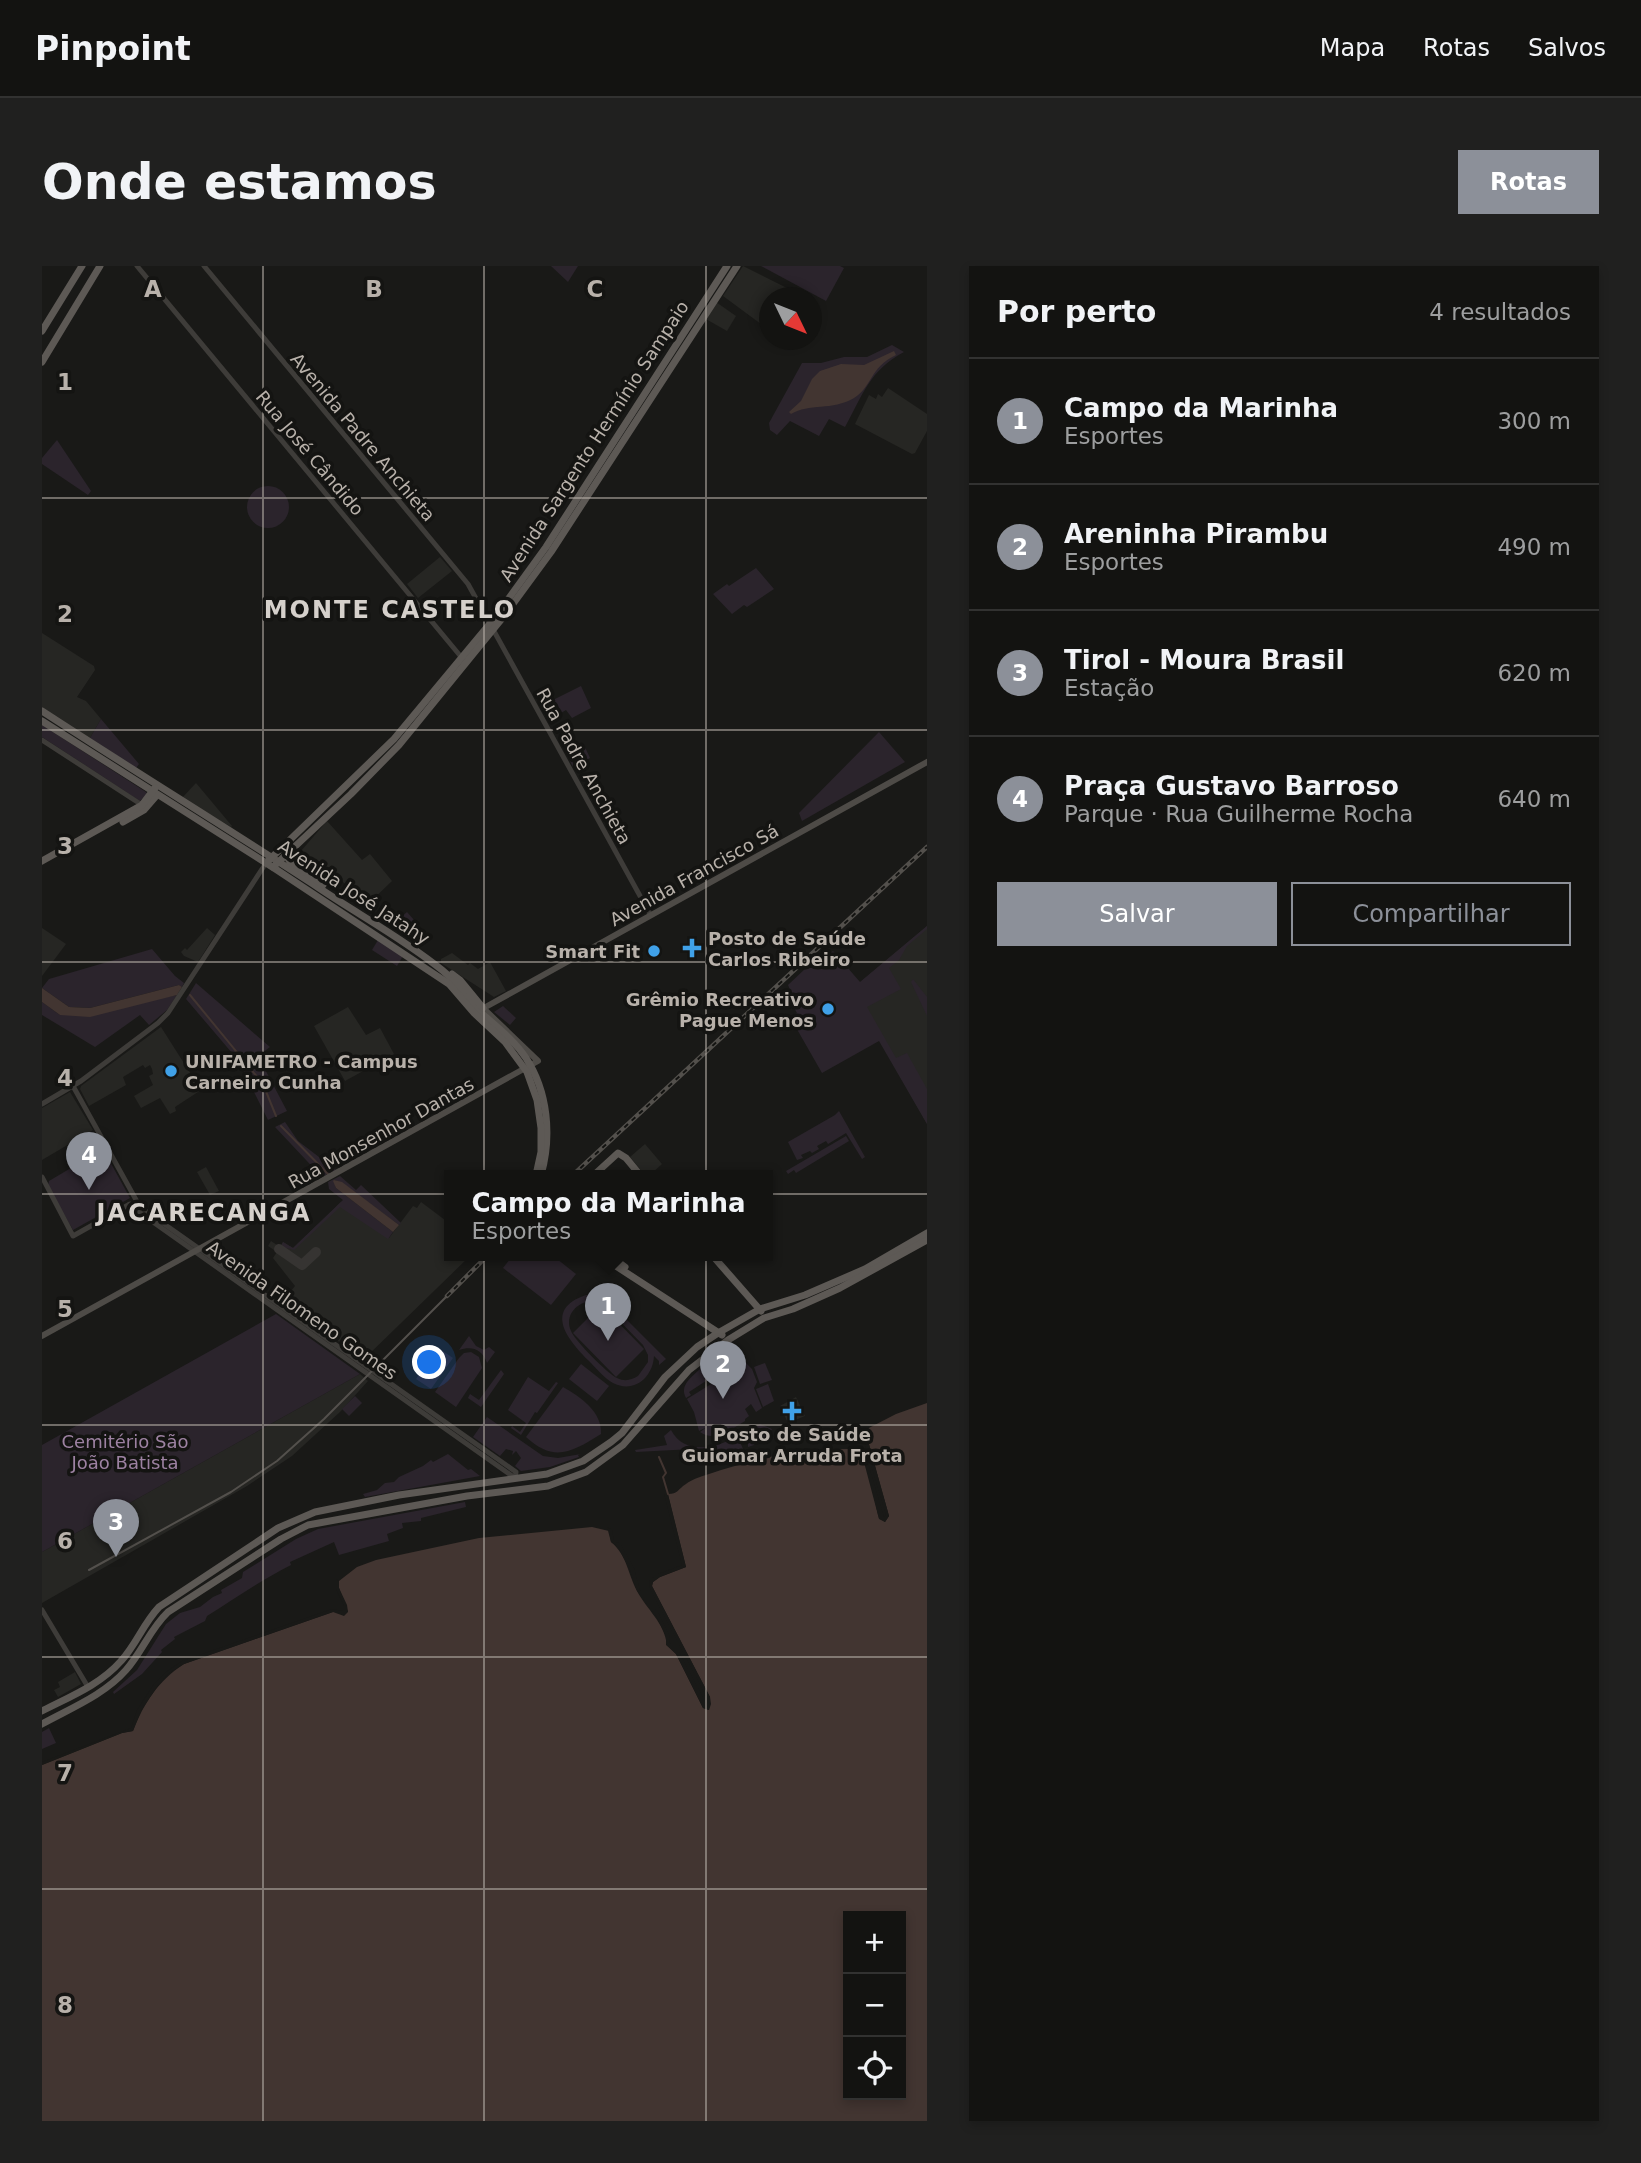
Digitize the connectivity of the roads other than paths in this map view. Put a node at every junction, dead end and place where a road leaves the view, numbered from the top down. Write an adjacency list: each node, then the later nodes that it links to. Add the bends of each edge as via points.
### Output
1 (82, 266): 7 (main road)
2 (100, 266): 8 (main road)
3 (137, 266): 10 (street, Rua José Cândido)
4 (204, 266): 9 (street, Avenida Padre Anchieta, via 461,575)
5 (727, 266): 9 (main road, Avenida Sargento Hermínio Sampaio)
6 (737, 266): 9 (main road, Avenida Sargento Hermínio Sampaio, via 565,531)
7 (42, 331)
8 (42, 362)
9 (492, 627): 10 (main road, Avenida Sargento Hermínio Sampaio); 17 (main road, Avenida Sargento Hermínio Sampaio, via 399,745); 21 (street, Rua Padre Anchieta)
10 (462, 658): 19 (main road, Avenida Sargento Hermínio Sampaio, via 394,738)
11 (42, 711): 15 (main road, Avenida José Jatahy)
12 (42, 721): 15 (main road, Avenida José Jatahy)
13 (42, 740): 16 (street)
14 (927, 762): 21 (main road, Avenida Francisco Sá)
15 (155, 791): 16 (main road); 19 (main road, Avenida José Jatahy)
16 (144, 806): 18 (main road)
17 (289, 852): 19 (main road, Avenida Sargento Hermínio Sampaio); 20 (main road, via 290,862)
18 (42, 863)
19 (272, 863): 20 (main road, Avenida José Jatahy); 22 (main road, Avenida José Jatahy); 28 (street, Avenida Sargento Hermínio Sampaio, via 169,1013)
20 (339, 900): 22 (main road, Avenida José Jatahy)
21 (650, 915): 24 (main road, Avenida Francisco Sá)
22 (370, 925): 23 (main road, Avenida José Jatahy)
23 (383, 934): 24 (main road, Avenida José Jatahy); 24 (main road, Avenida José Jatahy, via 460,980)
24 (479, 1010): 25 (main road); 26 (main road, Avenida José Jatahy); 27 (main road, Avenida José Jatahy)
25 (519, 1041): 26 (main road); 27 (main road, Rua Monsenhor Dantas, via 538,1061)
26 (522, 1052): 27 (main road, Avenida José Jatahy)
27 (528, 1067): 30 (main road, Avenida José Jatahy, via 541,1118); 31 (main road, Avenida José Jatahy, via 541,1091 547,1117); 39 (main road, Rua Monsenhor Dantas)
28 (73, 1086): 29 (street, Avenida Sargento Hermínio Sampaio); 35 (street, Avenida Filomeno Gomes)
29 (42, 1104)
30 (537, 1170)
31 (542, 1170)
32 (599, 1170): 33 (main road, via 616,1154)
33 (636, 1170)
34 (42, 1177): 36 (street, via 73,1236)
35 (136, 1200): 36 (street); 39 (street, Avenida Filomeno Gomes)
36 (129, 1205): 39 (street, Avenida Filomeno Gomes)
37 (927, 1233): 44 (main road)
38 (927, 1240): 44 (main road)
39 (198, 1250): 48 (main road, Rua Monsenhor Dantas); 52 (street, Avenida Filomeno Gomes)
40 (608, 1261): 43 (main road)
41 (617, 1261): 43 (main road)
42 (717, 1261): 45 (main road)
43 (628, 1274): 47 (main road)
44 (839, 1285): 45 (main road); 46 (main road)
45 (760, 1309): 46 (main road); 47 (main road)
46 (764, 1318): 49 (main road)
47 (718, 1333): 49 (main road); 50 (main road, via 665,1377 617,1437)
48 (42, 1336)
49 (728, 1340): 51 (main road, via 689,1370 624,1445)
50 (583, 1461): 51 (main road); 52 (main road, via 547,1474)
51 (588, 1471): 53 (main road)
52 (515, 1478): 53 (main road); 54 (main road); 55 (main road, via 512,1485)
53 (529, 1488): 55 (main road)
54 (428, 1491): 56 (main road, via 412,1495); 57 (main road, via 315,1512 278,1528)
55 (494, 1491): 56 (main road)
56 (415, 1504): 58 (main road, via 308,1525)
57 (249, 1548): 58 (main road); 60 (main road, via 159,1607 122,1660)
58 (255, 1556): 62 (main road, via 168,1612 119,1679)
59 (42, 1609): 60 (street)
60 (88, 1687): 61 (main road)
61 (69, 1697): 62 (main road); 63 (main road)
62 (77, 1705): 64 (main road)
63 (42, 1711)
64 (42, 1724)

